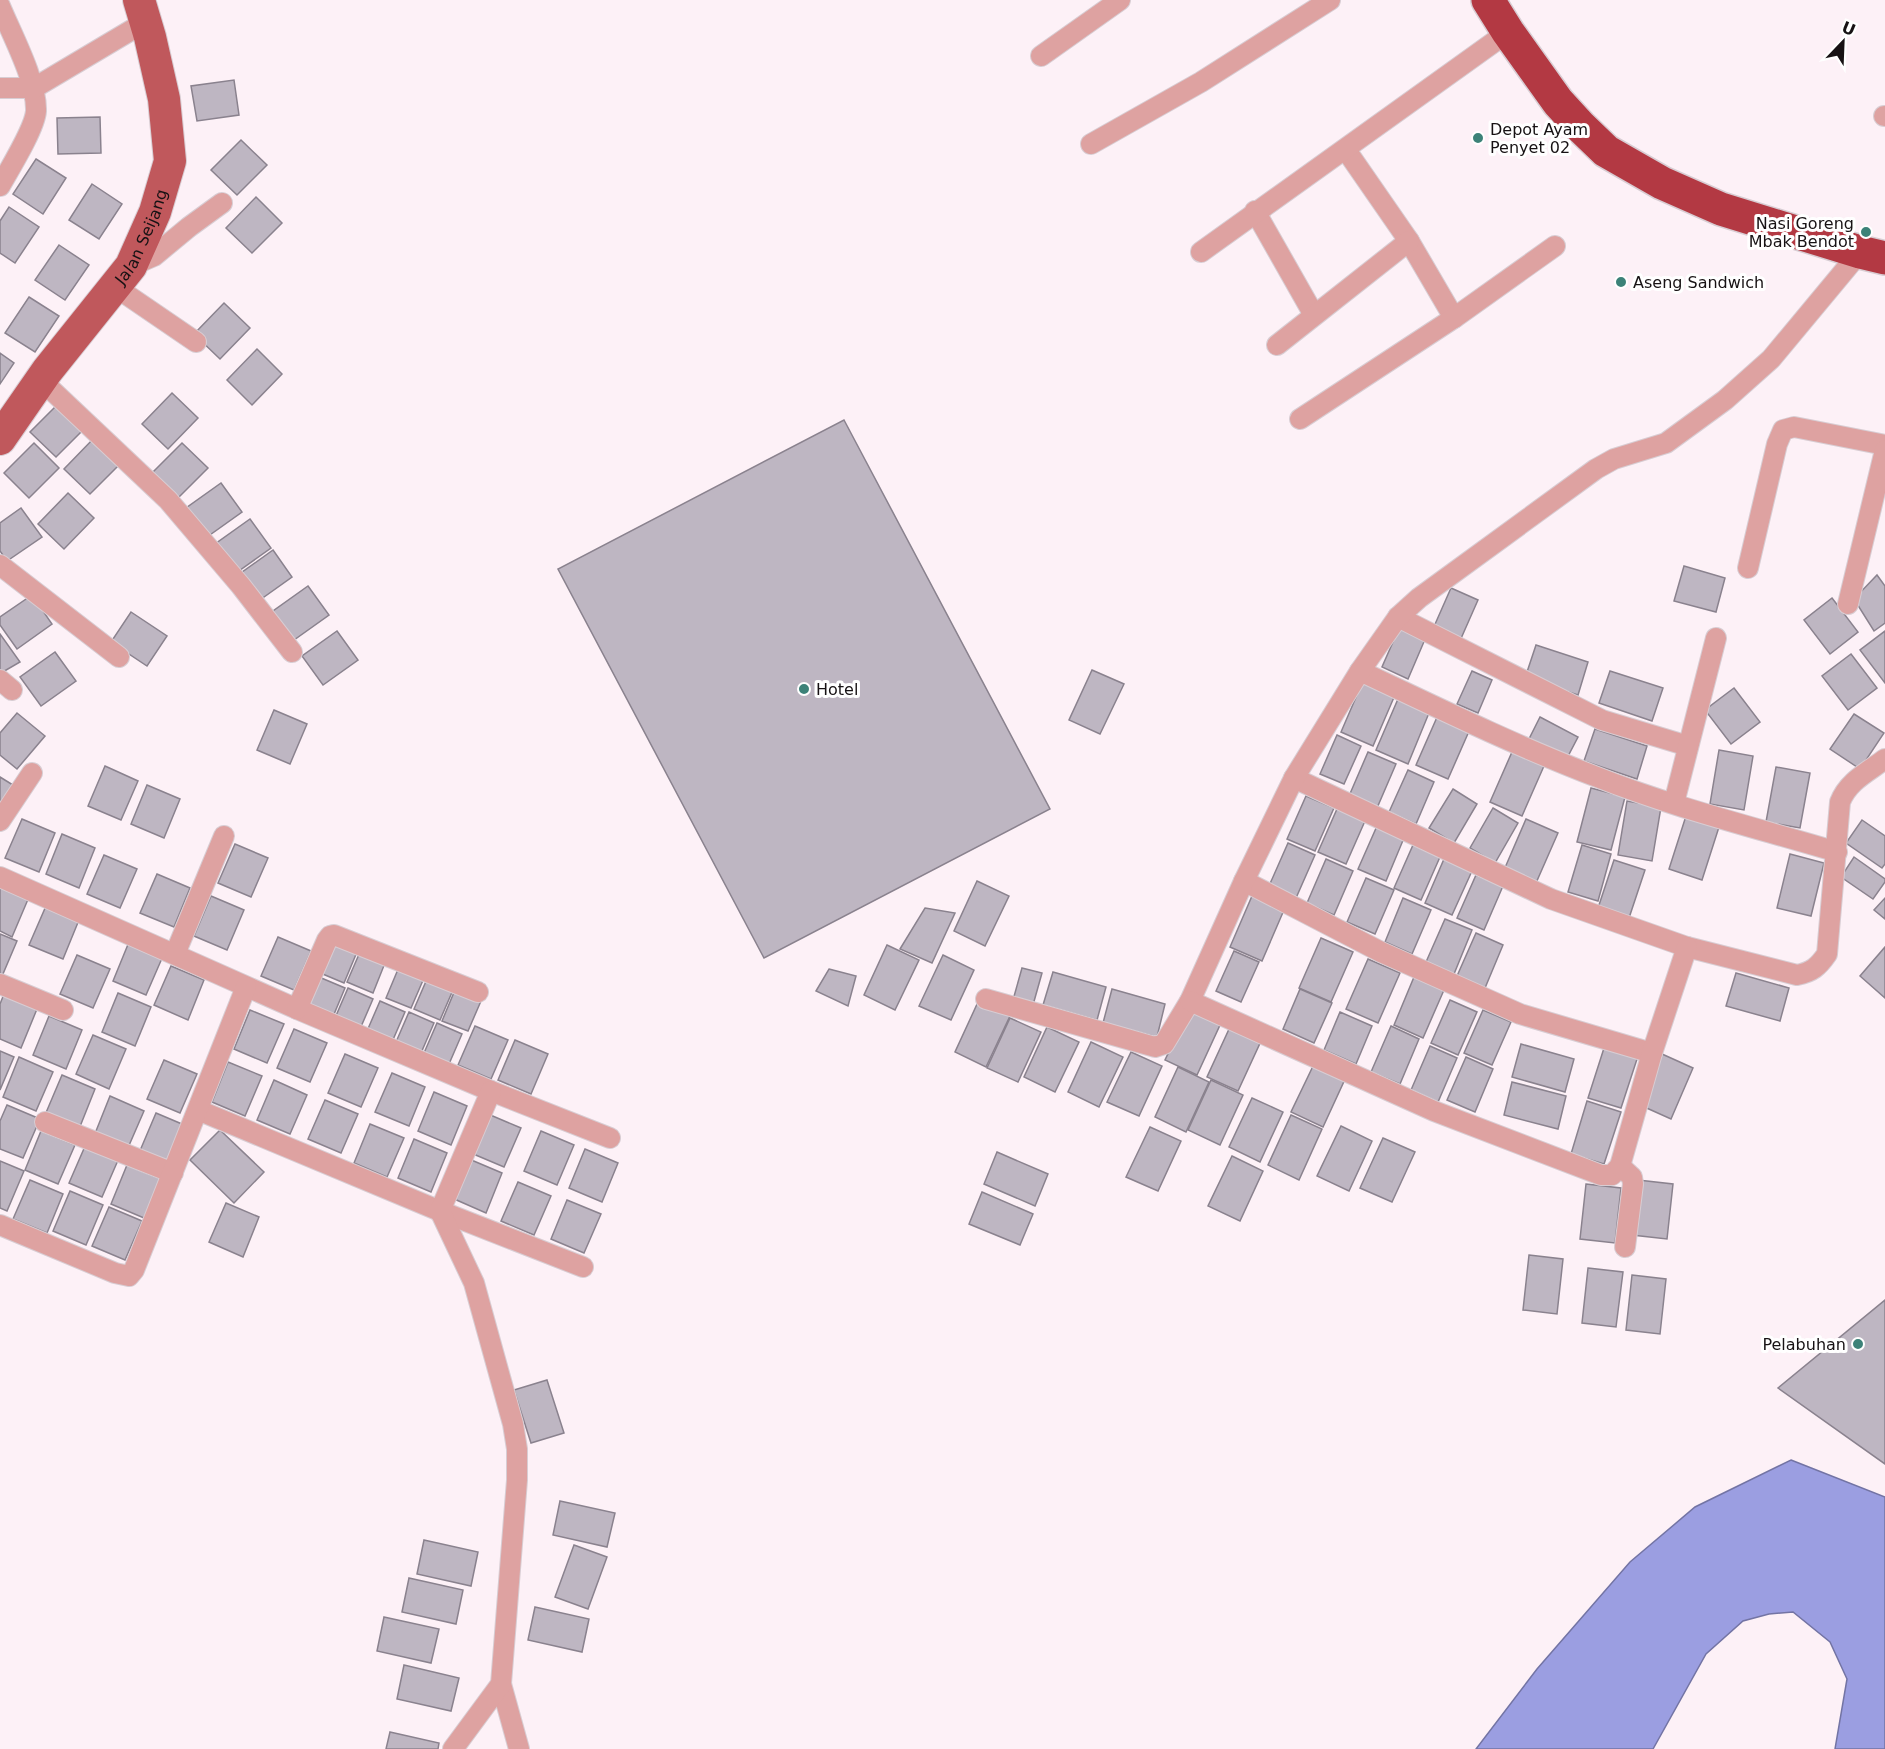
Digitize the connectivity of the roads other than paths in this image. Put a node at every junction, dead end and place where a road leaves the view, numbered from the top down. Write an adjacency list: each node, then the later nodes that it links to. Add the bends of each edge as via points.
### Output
1 (1120, 0): 7 (street)
2 (1330, 0): 10 (street, via 1201,82)
3 (1488, 0): 6 (highway)
4 (0, 6): 9 (street)
5 (142, 11): 9 (street); 19 (main road, Jalan Seijang, via 164,99 170,161 155,212)
6 (1508, 32): 11 (street); 18 (highway, via 1558,102 1606,151 1662,183 1720,209)
7 (1041, 56)
8 (0, 88): 9 (street)
9 (34, 88): 12 (street, via 36,113)
10 (1091, 144)
11 (1346, 150): 14 (street); 15 (street)
12 (0, 186)
13 (222, 203): 19 (street)
14 (1256, 211): 17 (street); 20 (street)
15 (1409, 241): 20 (street); 21 (street)
16 (1555, 246): 21 (street)
17 (1201, 252)
18 (1872, 255): 32 (street, via 1771,359 1725,400 1666,443 1614,459 1596,469)
19 (123, 276): 22 (street); 24 (main road, Jalan Seijang)
20 (1314, 315): 23 (street)
21 (1454, 318): 25 (street)
22 (195, 342)
23 (1277, 345)
24 (42, 381): 26 (main road, Jalan Seijang); 34 (street, via 168,500)
25 (1300, 419)
26 (0, 439)
27 (1885, 445): 30 (street, via 1794,427 1783,430)
28 (1885, 450): 31 (street)
29 (0, 565): 35 (street)
30 (1748, 568)
31 (1848, 604)
32 (1398, 617): 36 (street); 37 (street, via 1602,720)
33 (1716, 638): 37 (street)
34 (292, 652)
35 (119, 657)
36 (1360, 670): 40 (street); 41 (street, via 1508,741)
37 (1688, 746): 41 (street)
38 (1885, 759): 44 (street, via 1845,791 1840,802)
39 (32, 773): 42 (street)
40 (1294, 778): 46 (street); 47 (street, via 1551,899)
41 (1674, 803): 44 (street)
42 (0, 821)
43 (224, 836): 48 (street)
44 (1837, 852): 47 (street, via 1827,954 1817,967 1797,975)
45 (0, 877): 48 (street)
46 (1244, 882): 53 (street); 56 (street, via 1382,952 1520,1014)
47 (1687, 947): 56 (street)
48 (175, 954): 50 (street)
49 (0, 984): 55 (street)
50 (246, 987): 54 (street); 58 (street)
51 (478, 992): 54 (street, via 334,935 327,940)
52 (986, 999): 53 (street, via 1155,1047 1164,1044)
53 (1190, 1000): 61 (street, via 1434,1111 1601,1175 1612,1175)
54 (297, 1009): 57 (street)
55 (63, 1010)
56 (1652, 1053): 61 (street)
57 (491, 1091): 60 (street); 63 (street)
58 (198, 1110): 62 (street); 63 (street)
59 (45, 1122): 62 (street)
60 (610, 1138)
61 (1620, 1166): 65 (street, via 1632,1177 1633,1184)
62 (173, 1173): 64 (street, via 129,1276)
63 (440, 1211): 66 (street); 67 (street, via 474,1283 517,1449)
64 (0, 1225)
65 (1625, 1248)
66 (583, 1267)
67 (501, 1684): 68 (street); 69 (street)
68 (453, 1749)
69 (519, 1749)

